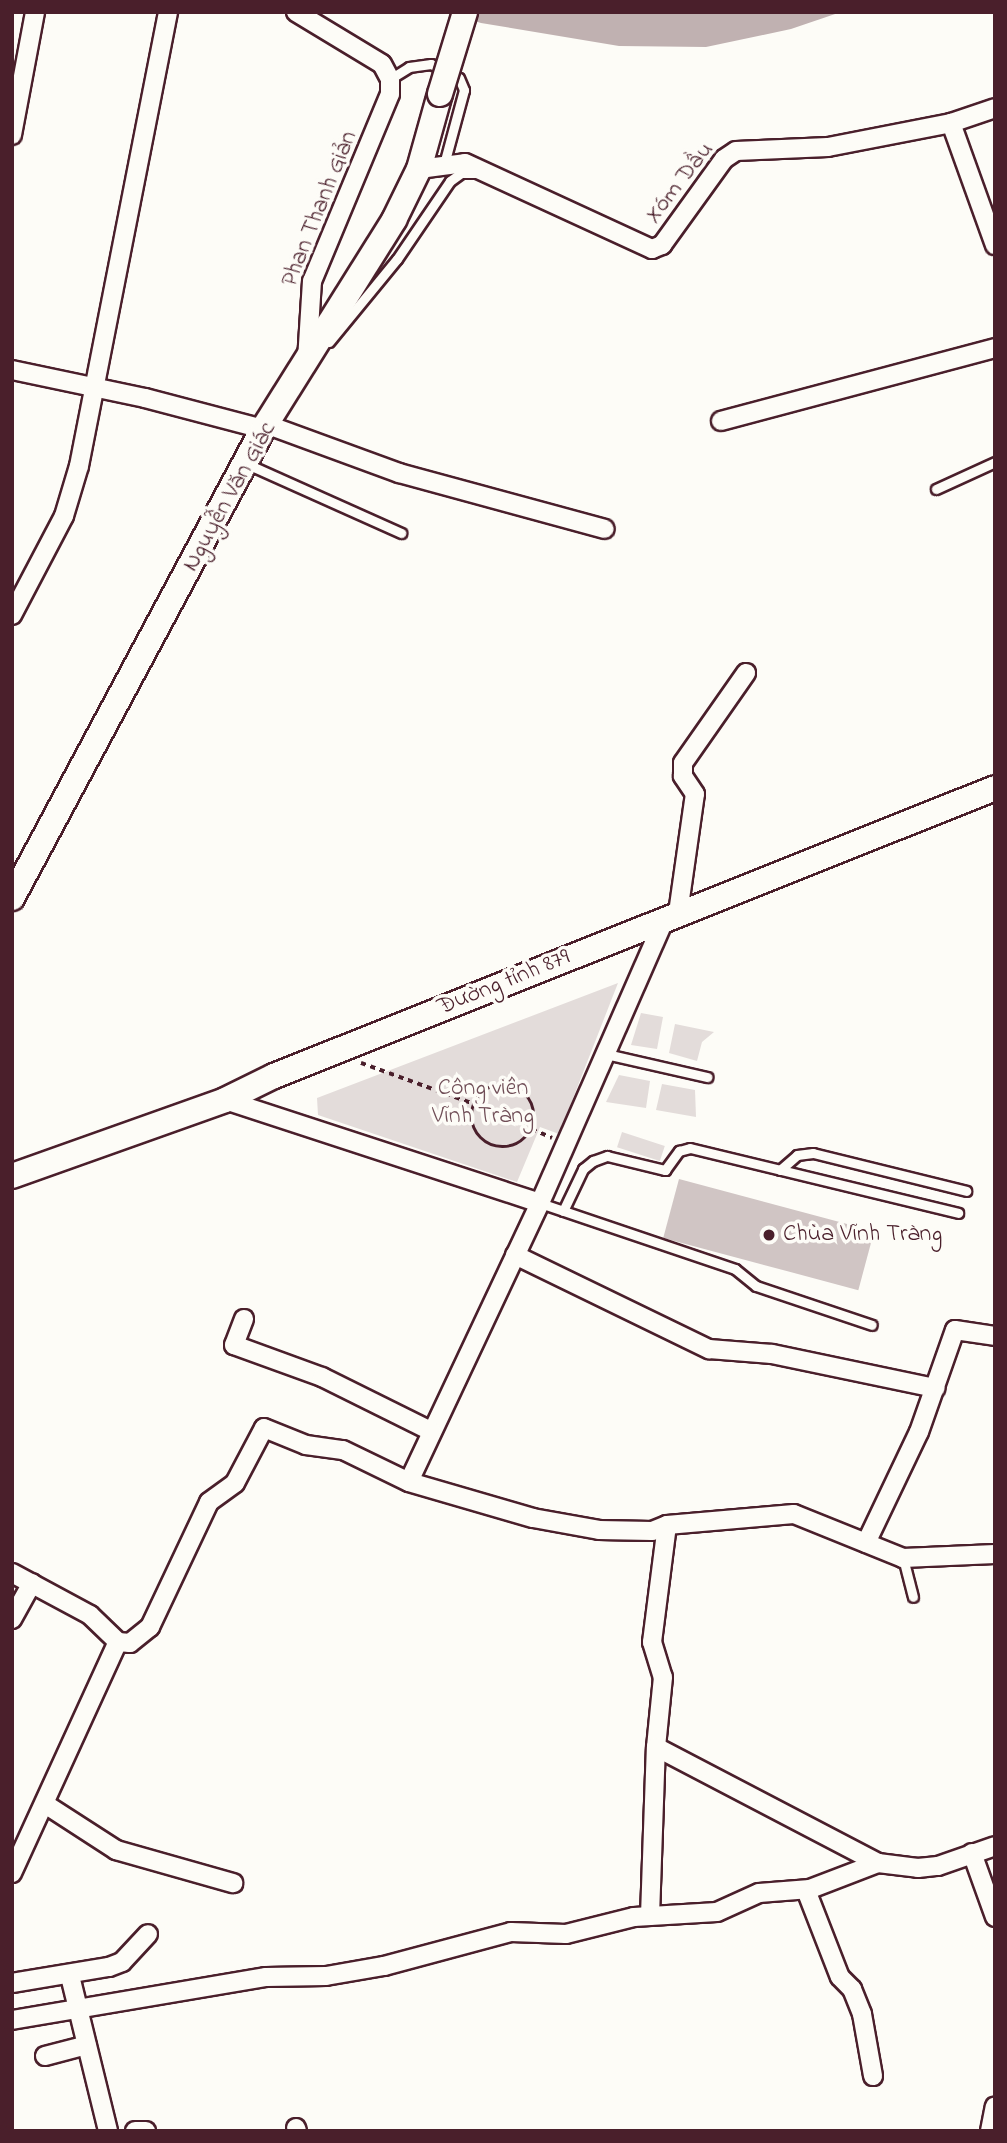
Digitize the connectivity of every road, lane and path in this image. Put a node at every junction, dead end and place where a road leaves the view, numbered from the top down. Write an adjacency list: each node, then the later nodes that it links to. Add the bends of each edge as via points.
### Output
1 (36, 12): 8 (street)
2 (168, 12): 16 (street)
3 (296, 12): 5 (street, via 382,64)
4 (465, 12): 10 (main road, Nguyễn Văn Giác, bridge)
5 (390, 79): 9 (lane, via 410,67 432,64 459,78 464,90); 14 (street, Phan Thanh Giản, via 387,108 312,281)
6 (995, 108): 7 (street, Xóm Dầu)
7 (951, 123): 11 (street, Xóm Dầu, via 828,147 736,151 724,159 662,245 652,249); 12 (street)
8 (12, 135)
9 (444, 164): 10 (street, Xóm Dầu); 11 (street, Xóm Dầu, via 465,163)
10 (419, 169): 14 (main road, Nguyễn Văn Giác, via 370,262)
11 (496, 175): 14 (lane, via 461,173 450,181 397,259 336,335)
12 (995, 245)
13 (995, 348): 17 (street)
14 (307, 363): 18 (main road, Nguyễn Văn Giác)
15 (12, 370): 16 (street)
16 (96, 387): 18 (street); 24 (street, via 64,516)
17 (720, 421)
18 (266, 427): 20 (main road, Nguyễn Văn Giác); 22 (street, via 399,472)
19 (995, 462): 21 (lane)
20 (247, 464): 23 (lane); 27 (main road, Nguyễn Văn Giác)
21 (936, 489)
22 (606, 529)
23 (401, 533)
24 (12, 615)
25 (746, 673): 28 (street, via 683,763 683,776 695,794)
26 (995, 788): 28 (main road, Đường tỉnh 879)
27 (12, 898)
28 (672, 916): 29 (main road, Đường tỉnh 879); 30 (street)
29 (332, 1052): 32 (main road, Đường tỉnh 879); 33 (path)
30 (606, 1054): 31 (lane); 37 (street)
31 (707, 1077)
32 (225, 1100): 35 (main road, Đường tỉnh 879); 37 (street)
33 (474, 1104): 33 (path, via 477,1134 494,1146 522,1141 534,1125 527,1095 508,1085 488,1089)
34 (780, 1170): 36 (lane, via 797,1155 813,1153); 38 (lane, via 690,1148 679,1151 665,1170 607,1156 583,1169); 39 (lane)
35 (12, 1176)
36 (966, 1191)
37 (540, 1203): 38 (lane); 40 (street)
38 (563, 1211): 42 (lane, via 736,1269 756,1286)
39 (958, 1213)
40 (515, 1255): 44 (street, via 709,1349 772,1354); 45 (street)
41 (244, 1319): 45 (street, via 234,1345 322,1377)
42 (872, 1325)
43 (995, 1336): 44 (street, via 955,1330)
44 (935, 1388): 48 (street)
45 (432, 1431): 46 (street)
46 (409, 1482): 47 (street, via 533,1518 599,1530 652,1531); 55 (street, via 344,1450 306,1445 264,1428 235,1483 209,1503 149,1628 130,1643)
47 (667, 1525): 48 (street, via 794,1514); 56 (street, via 652,1642 663,1678)
48 (866, 1543): 50 (street)
49 (995, 1554): 50 (street)
50 (903, 1558): 53 (lane)
51 (12, 1573): 52 (street)
52 (32, 1583): 54 (street); 55 (street, via 90,1615)
53 (913, 1597)
54 (12, 1619)
55 (118, 1643): 57 (street)
56 (656, 1747): 61 (street); 65 (street)
57 (45, 1804): 58 (street); 63 (street, via 116,1850)
58 (19, 1844): 62 (street)
59 (995, 1846): 60 (street)
60 (972, 1853): 61 (street, via 918,1868); 66 (street)
61 (878, 1863): 64 (street)
62 (12, 1873)
63 (233, 1883)
64 (806, 1890): 65 (street, via 759,1893 717,1912); 74 (street, via 840,1978 852,1989 862,2014)
65 (650, 1916): 70 (street, via 566,1934 511,1932 326,1976 266,1978)
66 (995, 1917)
67 (148, 1934): 68 (street, via 122,1962)
68 (70, 1976): 69 (street); 70 (street)
69 (12, 1983)
70 (78, 2007): 71 (street); 72 (street)
71 (12, 2020)
72 (87, 2045): 73 (street); 76 (street)
73 (45, 2056)
74 (873, 2076)
75 (995, 2106): 79 (street)
76 (108, 2131)
77 (135, 2131): 78 (street)
78 (146, 2131)
79 (990, 2131)

